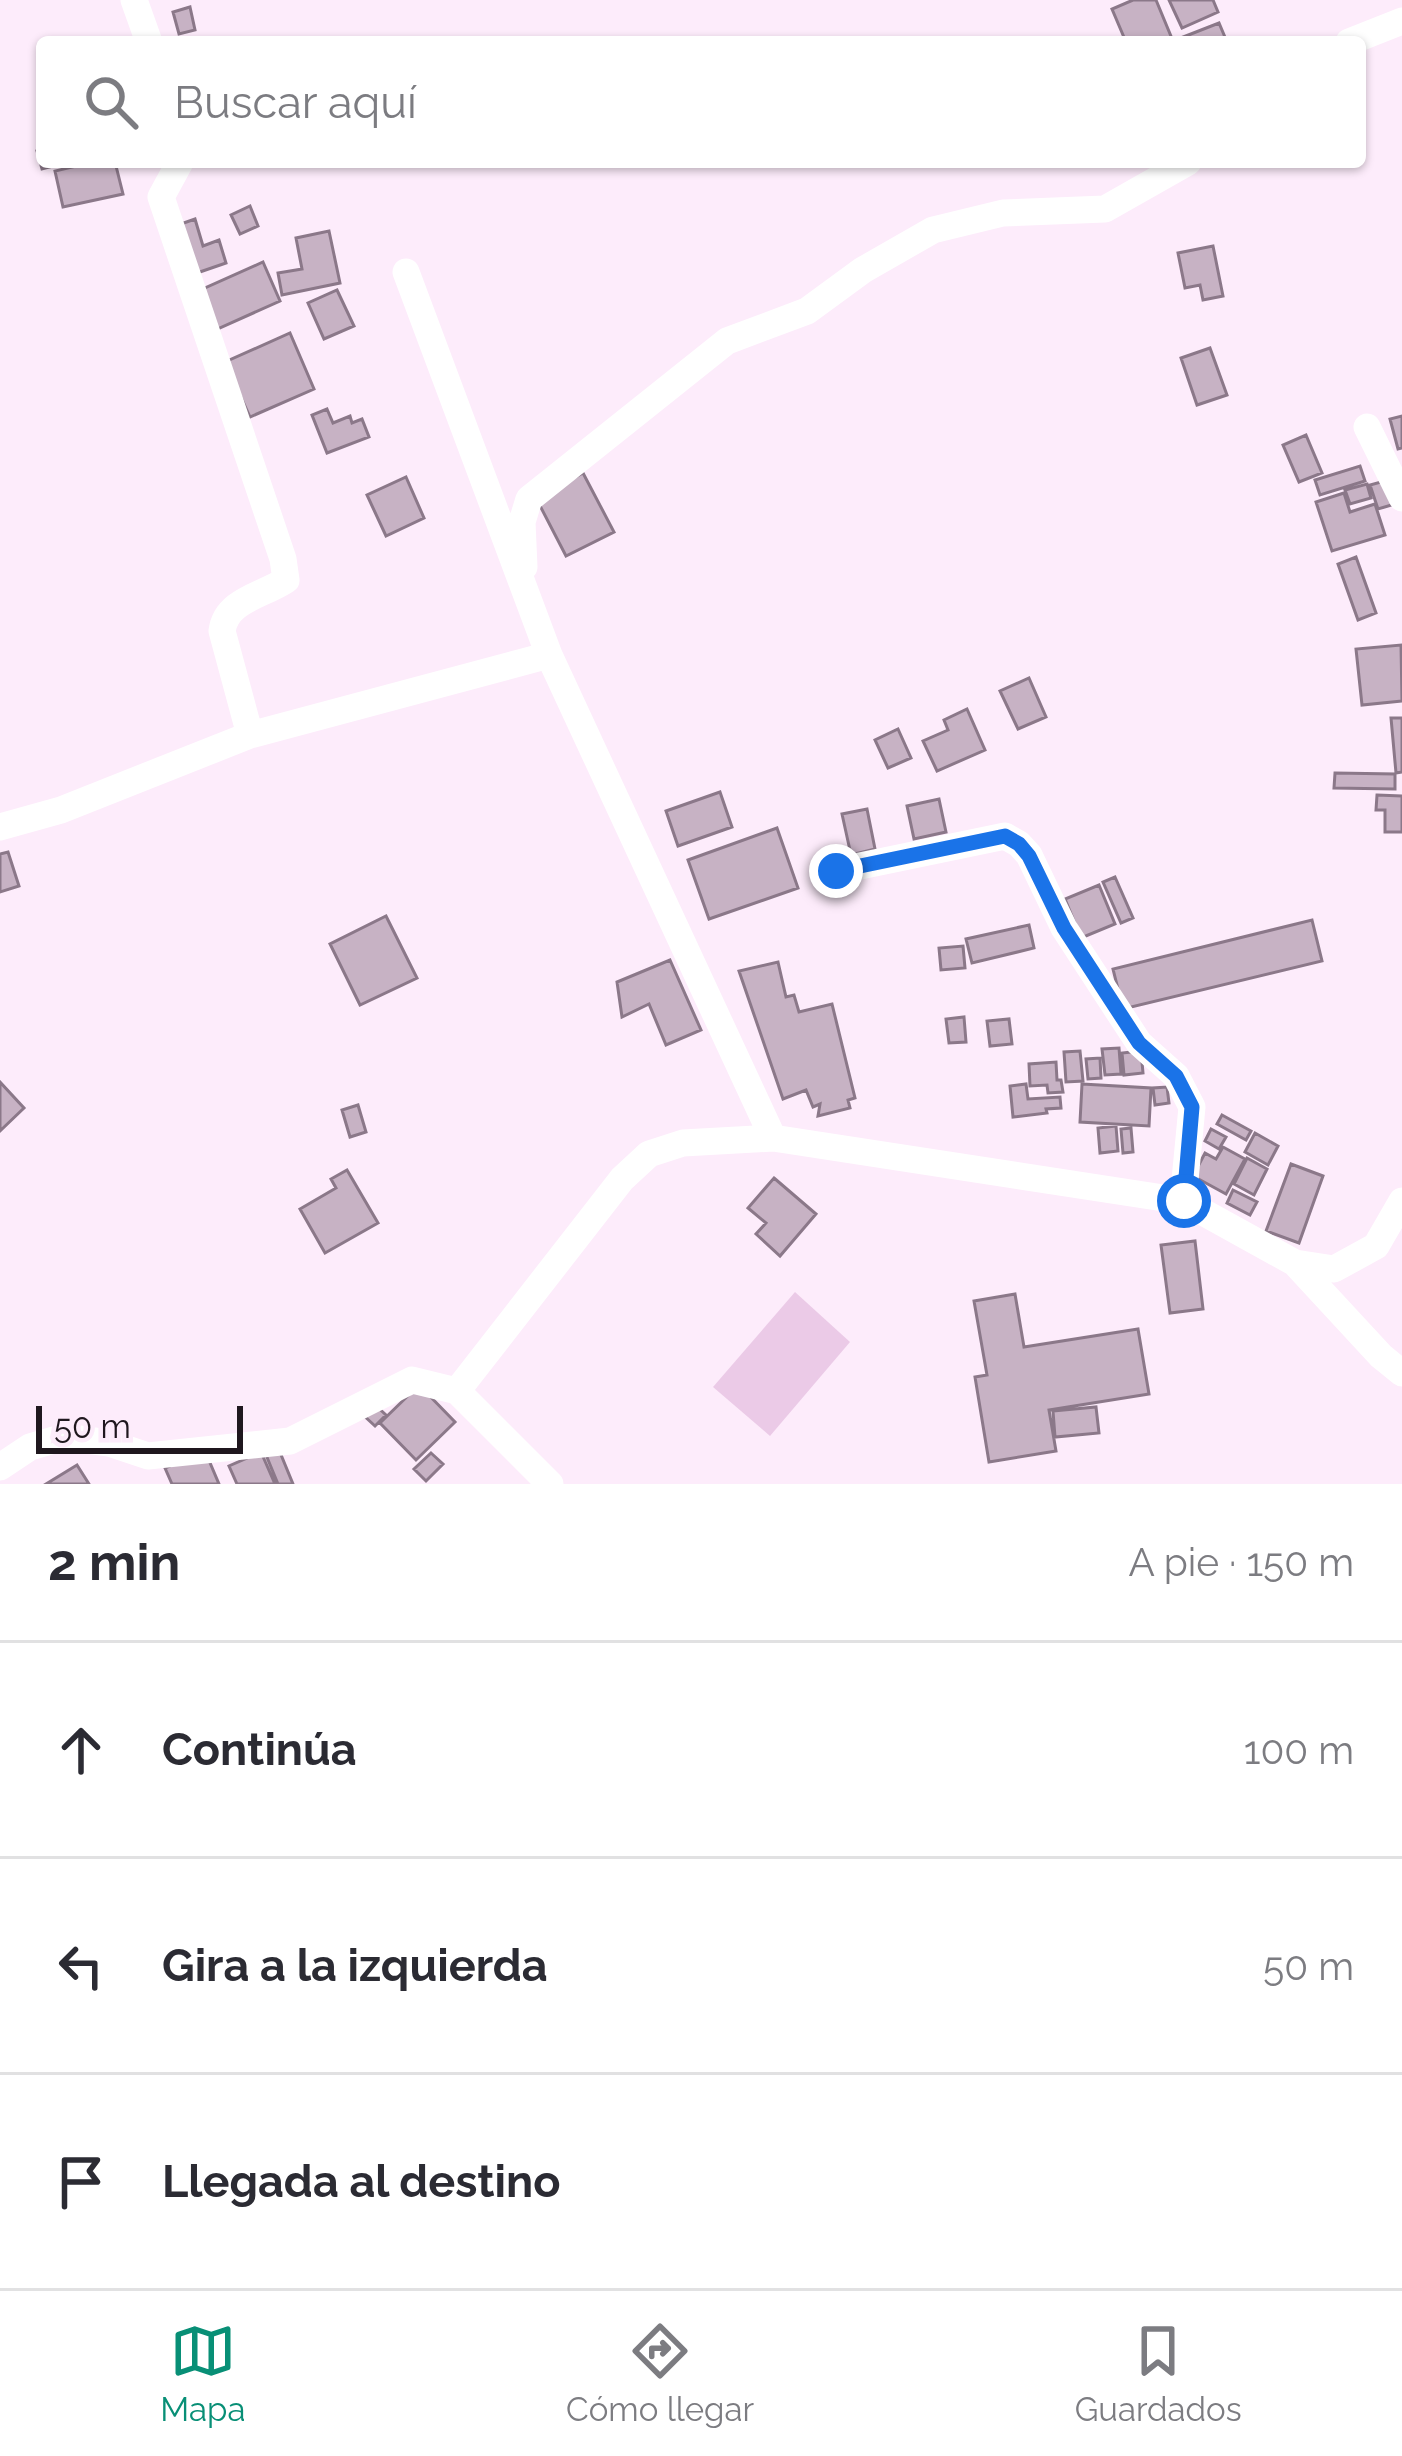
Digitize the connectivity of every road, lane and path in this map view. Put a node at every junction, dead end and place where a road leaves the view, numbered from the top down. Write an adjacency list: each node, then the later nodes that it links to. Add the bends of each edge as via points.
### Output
1 (134, 0): 3 (street)
2 (1402, 21): 4 (street)
3 (147, 36)
4 (1364, 36)
5 (177, 168): 12 (street, via 160,197 284,560 286,580 224,616)
6 (1178, 168): 10 (street, via 1106,209 1003,213 933,230 807,311 727,341 529,499 522,522)
7 (406, 272): 10 (street)
8 (1367, 427): 9 (street)
9 (1402, 498)
10 (526, 595): 11 (street)
11 (549, 656): 12 (street); 15 (street)
12 (250, 735): 13 (street)
13 (0, 827)
14 (836, 871): 16 (street, via 1005,836 1019,844 1139,1043 1176,1076 1192,1107)
15 (773, 1138): 16 (street); 20 (street, via 683,1143 649,1154)
16 (1184, 1201): 18 (street)
17 (1402, 1201): 18 (street, via 1376,1246 1334,1269)
18 (1295, 1263): 19 (street)
19 (1402, 1373)
20 (457, 1391): 21 (street, via 412,1380 290,1442 148,1456 64,1437); 22 (street)
21 (0, 1466)
22 (550, 1484)

